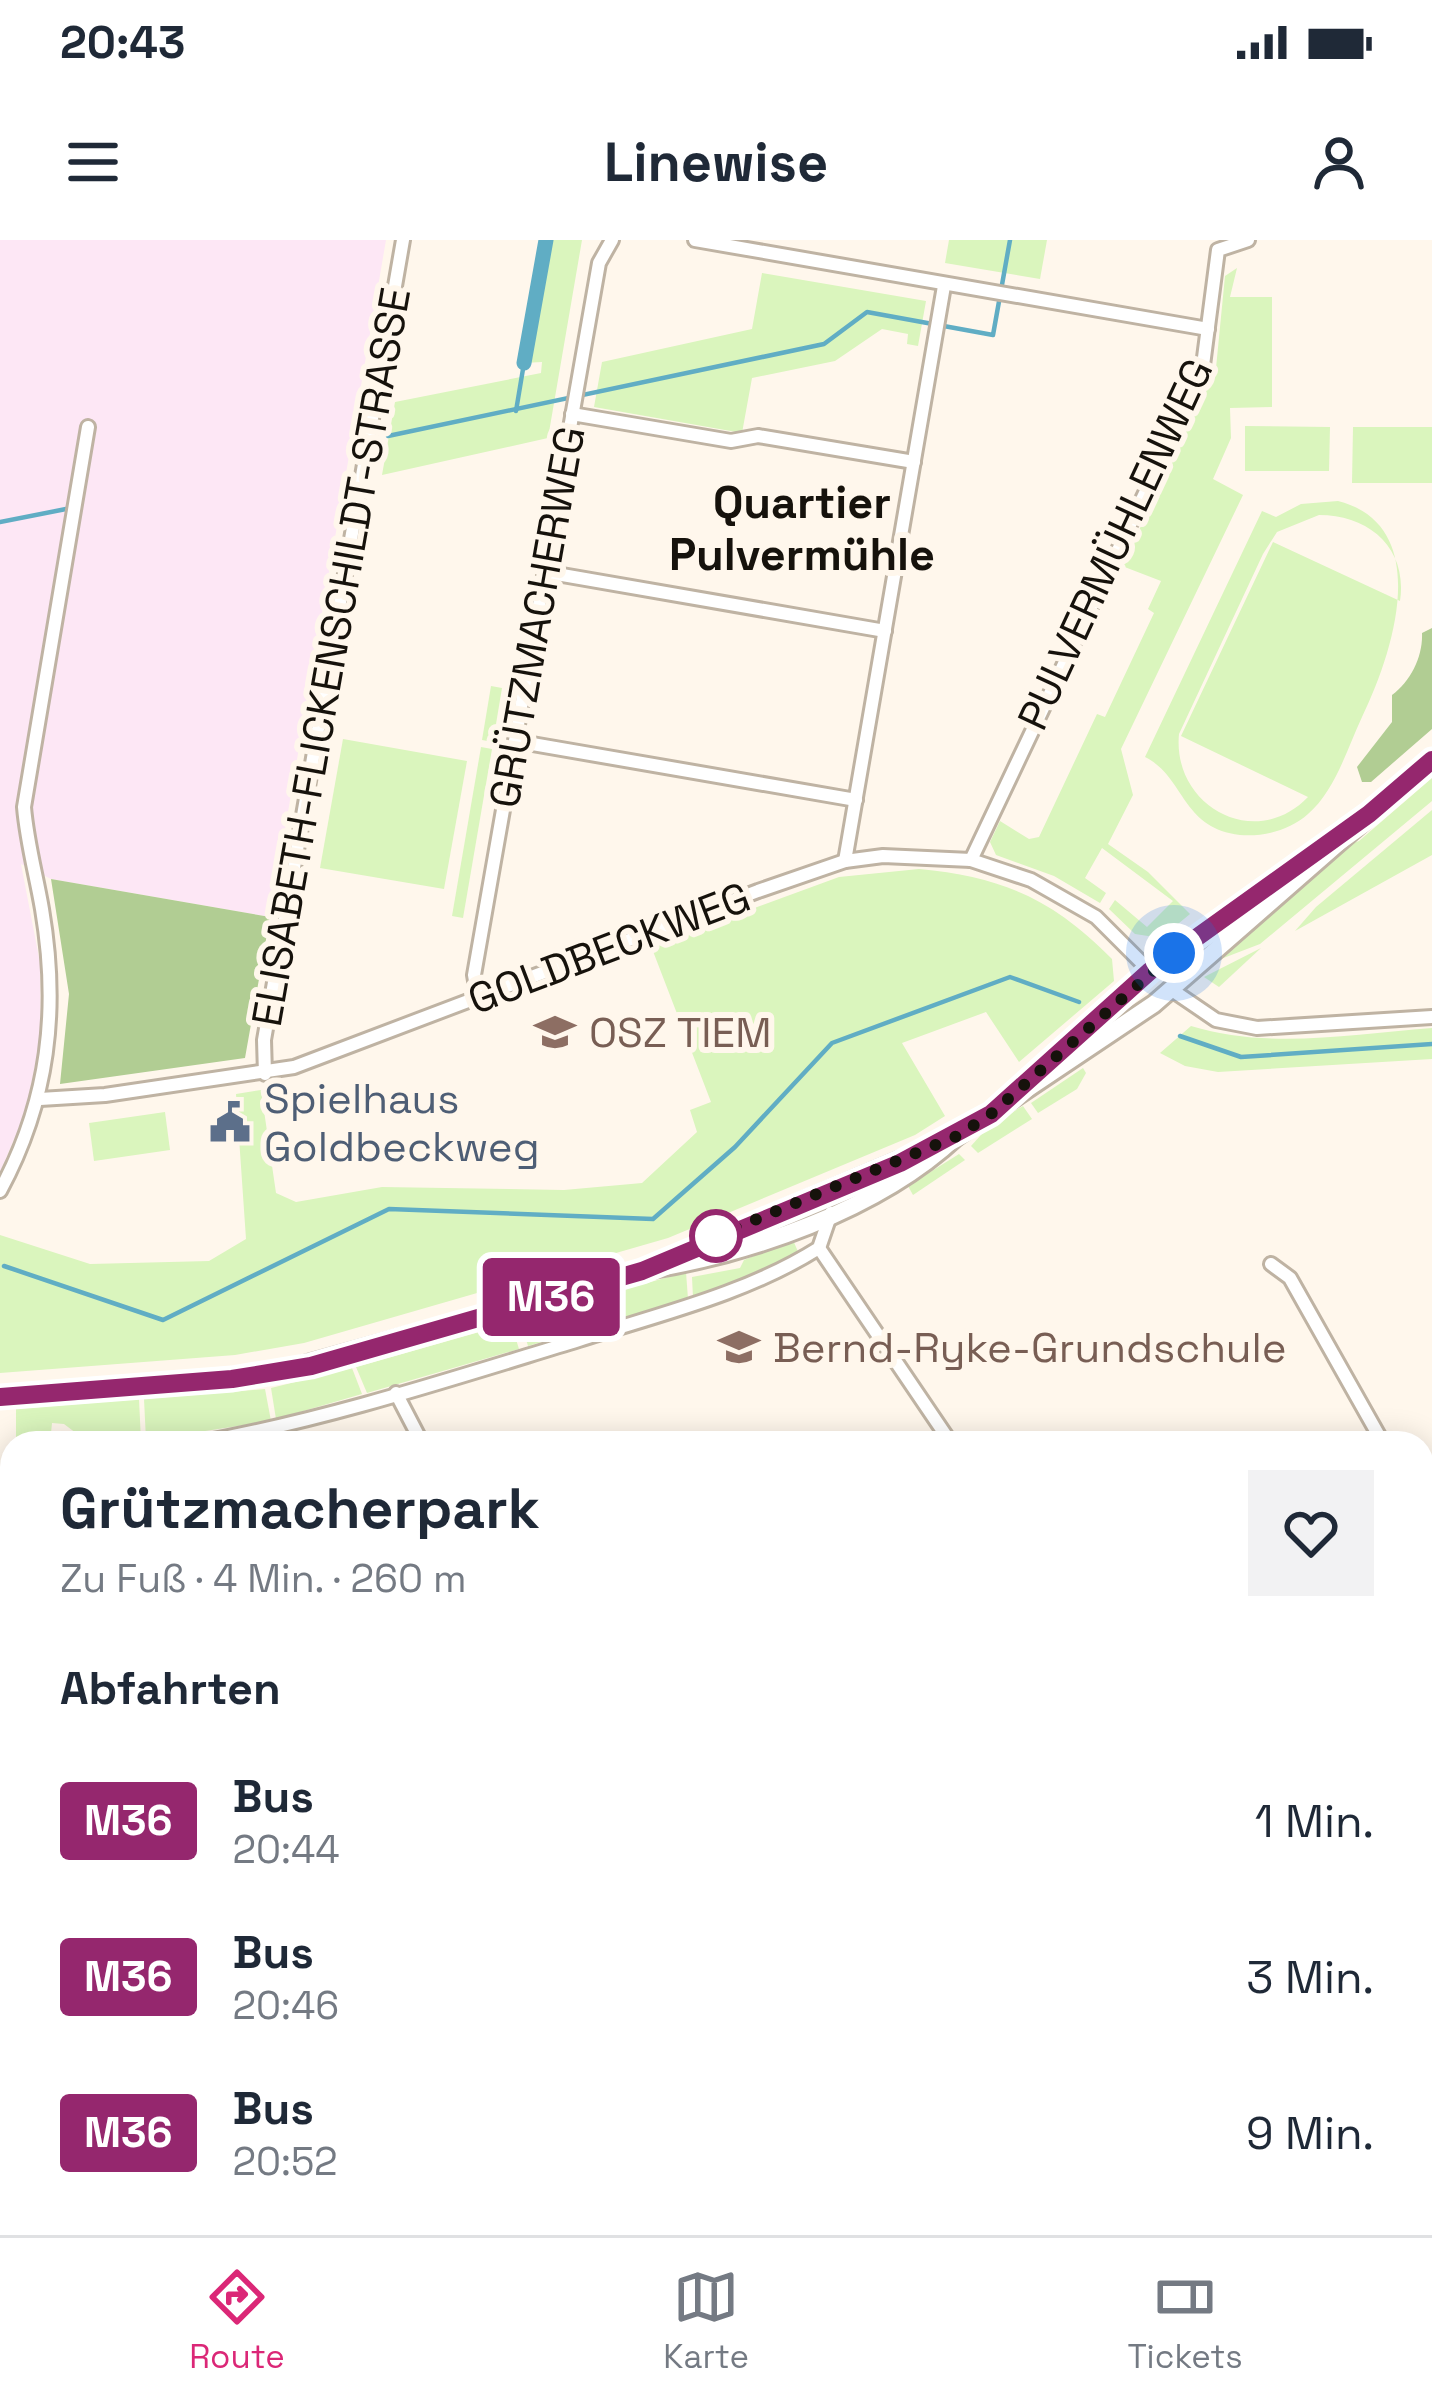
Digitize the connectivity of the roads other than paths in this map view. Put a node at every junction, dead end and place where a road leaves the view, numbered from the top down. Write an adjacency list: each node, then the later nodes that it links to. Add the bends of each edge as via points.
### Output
1 (403, 240): 22 (street, ELISABETH-FLICKENSCHILDT-STRASSE, via 264,1040)
2 (612, 240): 7 (street, GRÜTZMACHERWEG, via 599,263)
3 (695, 240): 5 (street)
4 (1248, 240): 6 (street, PULVERMÜHLENWEG, via 1218,250)
5 (944, 286): 6 (street); 9 (street)
6 (1208, 329): 16 (street, PULVERMÜHLENWEG, via 1202,373)
7 (573, 408): 9 (street, via 731,441 758,436); 10 (street, GRÜTZMACHERWEG)
8 (88, 428): 23 (street, via 25,807 51,971)
9 (914, 462): 11 (street)
10 (544, 572): 11 (street); 12 (street, GRÜTZMACHERWEG)
11 (885, 631): 14 (street)
12 (515, 741): 14 (street); 20 (street, GRÜTZMACHERWEG, via 474,975)
13 (1432, 760): 15 (main road)
14 (856, 800): 17 (street)
15 (1369, 814): 18 (main road); 19 (main road)
16 (971, 860): 17 (street, GOLDBECKWEG); 18 (street, GOLDBECKWEG, via 1061,895)
17 (845, 861): 20 (street, GOLDBECKWEG)
18 (1150, 971): 19 (main road); 24 (main road)
19 (1172, 990): 21 (street, via 1216,1020 1257,1028); 24 (main road)
20 (478, 998): 22 (street, GOLDBECKWEG)
21 (1432, 1017)
22 (265, 1073): 23 (street, GOLDBECKWEG)
23 (40, 1099): 26 (street)
24 (991, 1114): 25 (main road)
25 (957, 1136): 27 (main road, via 892,1185); 30 (main road)
26 (0, 1191)
27 (832, 1212): 28 (street); 30 (main road, via 705,1260)
28 (819, 1248): 31 (street, via 691,1305); 35 (street)
29 (1271, 1264): 36 (street, via 1290,1278)
30 (642, 1271): 32 (main road, via 268,1375)
31 (396, 1393): 33 (street); 34 (street)
32 (1, 1397)
33 (263, 1431)
34 (416, 1431)
35 (943, 1431)
36 (1376, 1431)

